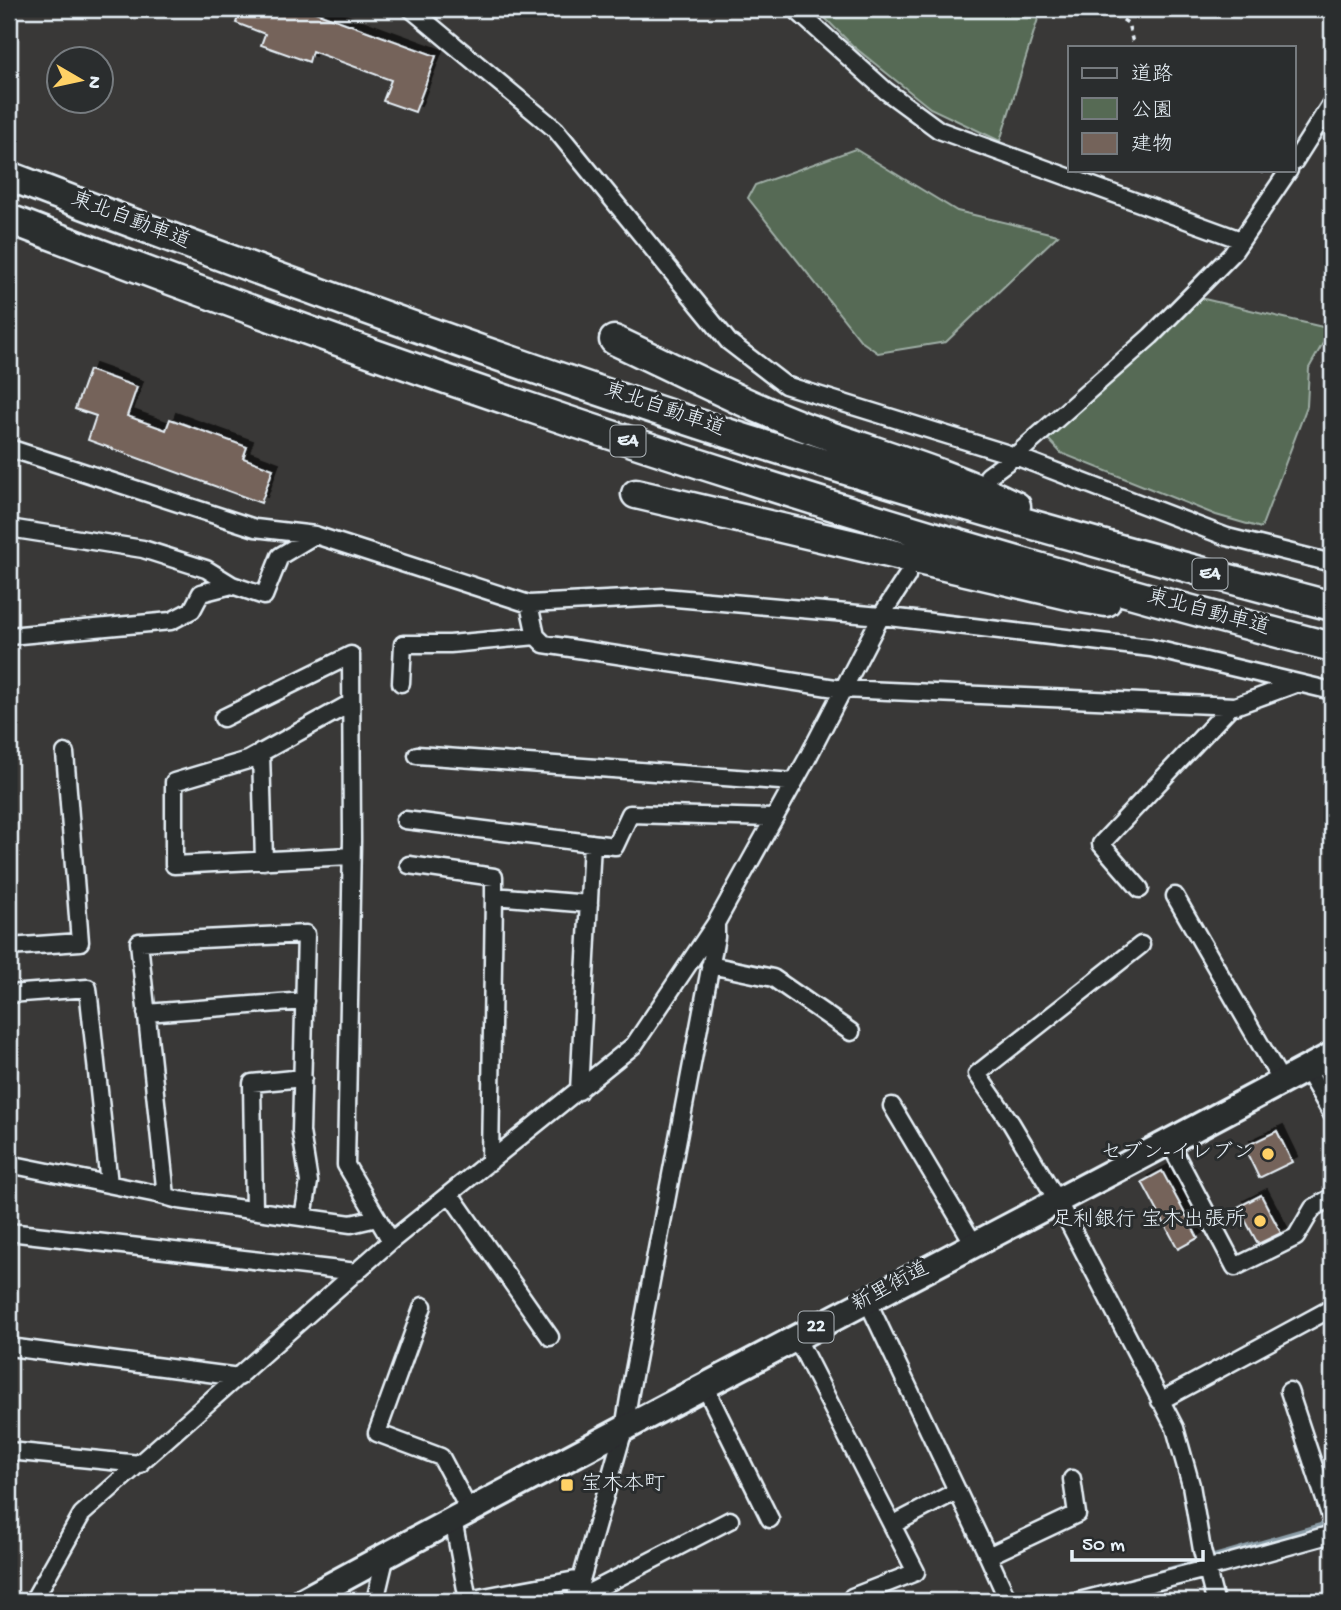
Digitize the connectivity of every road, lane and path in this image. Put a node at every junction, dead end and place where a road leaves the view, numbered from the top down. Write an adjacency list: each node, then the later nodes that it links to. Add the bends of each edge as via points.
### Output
1 (411, 9): 13 (street, via 555,129 729,342 785,385)
2 (795, 9): 10 (street, via 886,91 939,130)
3 (1107, 9): 4 (path, via 1128,23)
4 (1135, 46)
5 (1332, 102): 6 (street)
6 (1296, 159)
7 (1288, 172): 10 (street)
8 (9, 176): 18 (highway, 東北自動車道 / E4, via 291,282 621,397)
9 (9, 219): 25 (highway, 東北自動車道 / E4, via 503,400 790,494)
10 (1241, 240): 13 (street, via 1151,336)
11 (614, 340): 18 (highway, via 755,406 984,490)
12 (9, 448): 17 (street, via 256,528)
13 (1015, 456): 14 (street); 19 (street, via 1227,537)
14 (988, 476)
15 (636, 494): 25 (highway, via 1081,598)
16 (9, 528): 21 (street, via 143,549 206,569)
17 (315, 535): 21 (street, via 280,556 264,596); 22 (street)
18 (1088, 540): 23 (highway, 東北自動車道 / E4)
19 (1332, 563)
20 (907, 576): 24 (street)
21 (232, 585): 26 (street, via 201,593 192,610 171,621)
22 (529, 604): 24 (street, via 664,597); 27 (street)
23 (1332, 606)
24 (881, 616): 30 (street, via 1151,648); 31 (street)
25 (1258, 628): 28 (highway, 東北自動車道 / E4)
26 (9, 636)
27 (536, 636): 29 (street, via 403,644); 31 (street, via 544,644)
28 (1332, 647)
29 (401, 683)
30 (1299, 683): 32 (street); 34 (street)
31 (842, 689): 34 (street); 39 (street)
32 (1332, 691)
33 (351, 704): 35 (street, via 351,655); 36 (street); 43 (street)
34 (1231, 706): 46 (street, via 1101,844)
35 (223, 718)
36 (261, 752): 44 (street); 44 (street, via 174,782 174,865)
37 (65, 753): 52 (street, via 80,942)
38 (417, 755): 39 (street)
39 (794, 782): 40 (street)
40 (774, 818): 42 (street, via 630,814 615,846); 50 (street)
41 (405, 820): 42 (street)
42 (592, 843): 49 (street)
43 (351, 856): 44 (street); 75 (street, via 346,1165)
44 (264, 860)
45 (410, 865): 47 (street, via 495,877)
46 (1140, 889)
47 (494, 895): 49 (street); 66 (street)
48 (1175, 896): 61 (street)
49 (589, 904): 62 (street)
50 (716, 923): 53 (street); 62 (street, via 634,1045)
51 (1141, 945): 72 (street, via 977,1074)
52 (9, 946)
53 (710, 965): 57 (street, via 773,978); 90 (street)
54 (9, 994): 68 (street, via 89,988)
55 (305, 1001): 56 (street); 56 (street, via 306,934 139,942); 60 (street)
56 (146, 1013): 70 (street)
57 (851, 1032)
58 (1332, 1055): 59 (main road, 新里街道 / 22)
59 (1306, 1069): 61 (main road, 新里街道 / 22); 64 (street)
60 (303, 1078): 73 (street, via 252,1083); 74 (street, via 301,1132 309,1182)
61 (1282, 1082): 65 (main road, 新里街道 / 22)
62 (579, 1091): 66 (street)
63 (892, 1106): 78 (street)
64 (1332, 1114)
65 (1170, 1142): 71 (street, via 1235,1267 1296,1237 1313,1208); 72 (main road, 新里街道 / 22)
66 (490, 1162): 69 (street)
67 (9, 1164): 68 (street)
68 (109, 1184): 70 (street)
69 (450, 1194): 77 (street); 83 (street)
70 (166, 1196): 73 (street)
71 (1332, 1197)
72 (1056, 1200): 78 (main road, 新里街道 / 22); 89 (street)
73 (254, 1210): 74 (street)
74 (303, 1217): 75 (street, via 351,1223)
75 (377, 1218): 77 (street)
76 (9, 1232): 79 (street)
77 (391, 1241): 79 (street)
78 (974, 1244): 80 (main road, 新里街道 / 22)
79 (357, 1272): 86 (street)
80 (867, 1300): 84 (main road, 新里街道 / 22); 94 (street)
81 (423, 1306): 95 (street, via 377,1433 441,1457)
82 (1332, 1308): 89 (street)
83 (550, 1336)
84 (796, 1337): 87 (main road, 新里街道 / 22); 99 (street)
85 (9, 1347): 86 (street)
86 (239, 1377): 92 (street)
87 (705, 1387): 90 (main road, 新里街道 / 22); 97 (street)
88 (1289, 1391): 98 (street)
89 (1160, 1401): 103 (street, via 1175,1428 1191,1485)
90 (624, 1429): 95 (main road, 新里街道 / 22); 104 (street)
91 (9, 1451): 92 (street)
92 (140, 1464): 107 (street, via 82,1514)
93 (1072, 1479): 102 (street, via 1077,1514)
94 (957, 1491): 99 (street); 102 (street)
95 (461, 1515): 101 (main road, 新里街道 / 22); 110 (street)
96 (730, 1520): 111 (street)
97 (770, 1520)
98 (1332, 1521)
99 (892, 1525): 106 (street, via 916,1572)
100 (1332, 1534): 103 (street)
101 (386, 1555): 108 (main road, 新里街道 / 22); 109 (street)
102 (988, 1556): 105 (street)
103 (1206, 1569): 112 (street); 113 (street)
104 (581, 1579): 110 (street); 111 (street)
105 (1006, 1596)
106 (852, 1597)
107 (33, 1601)
108 (302, 1601)
109 (375, 1601)
110 (463, 1601)
111 (575, 1601)
112 (1079, 1601)
113 (1215, 1601)

